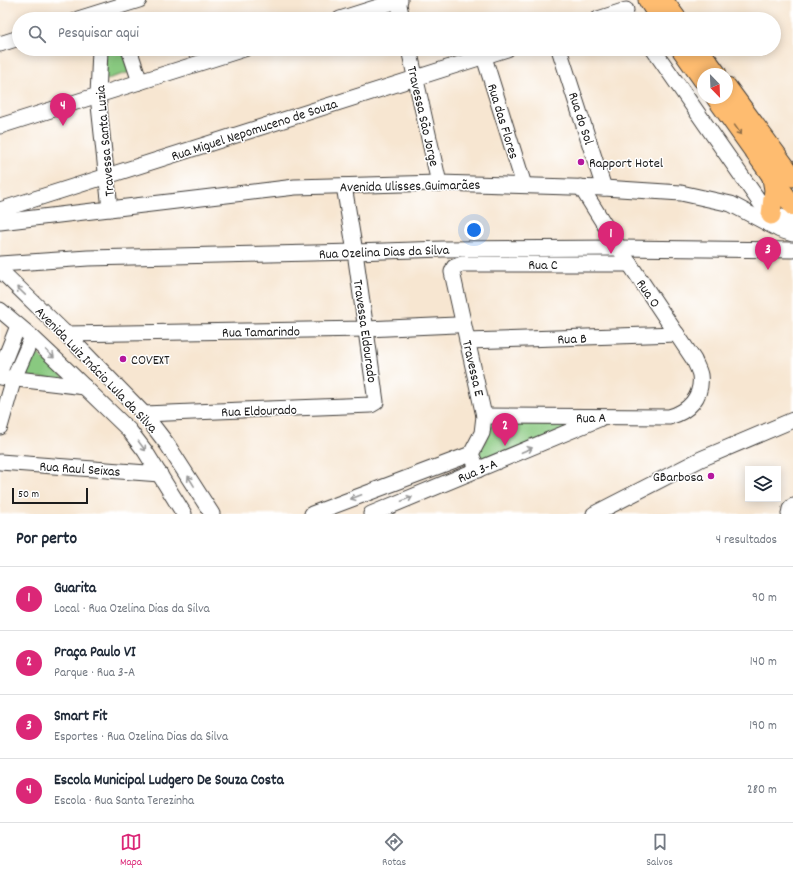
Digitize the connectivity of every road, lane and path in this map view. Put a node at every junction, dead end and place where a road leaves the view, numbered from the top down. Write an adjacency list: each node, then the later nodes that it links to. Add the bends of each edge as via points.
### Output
1 (139, 0): 4 (street)
2 (399, 0): 5 (street); 6 (street)
3 (661, 4): 7 (main road)
4 (108, 11)
5 (362, 12)
6 (401, 12)
7 (670, 12)
8 (12, 40): 9 (street)
9 (0, 44)
10 (100, 56): 24 (street, Travessa Santa Luzia)
11 (131, 56): 22 (street)
12 (222, 56): 22 (street)
13 (411, 56): 21 (street, Travessa São Jorge)
14 (484, 56): 21 (street, Rua Miguel Nepomuceno de Souza); 31 (street, Rua das Flores)
15 (561, 56): 34 (street, Rua do Sol)
16 (658, 56): 42 (street)
17 (686, 56): 20 (main road)
18 (704, 56): 19 (main road)
19 (713, 68)
20 (697, 72)
21 (416, 78): 27 (street, Rua Miguel Nepomuceno de Souza); 30 (street, Travessa São Jorge)
22 (140, 82): 24 (street)
23 (733, 95): 28 (main road)
24 (98, 96): 26 (street); 27 (street, Travessa Santa Luzia)
25 (720, 104): 29 (main road, one-way to 29)
26 (0, 126)
27 (106, 176): 37 (street, Travessa Santa Luzia); 38 (street, Rua Miguel Nepomuceno de Souza)
28 (793, 176)
29 (772, 178): 36 (main road); 42 (main road)
30 (439, 183): 31 (street, Avenida Ulisses Guimarães); 32 (street, Avenida Ulisses Guimarães)
31 (524, 185): 33 (street, Avenida Ulisses Guimarães)
32 (344, 186): 37 (street, Avenida Ulisses Guimarães, via 292,187); 46 (street, Travessa Eldourado)
33 (581, 187): 34 (street, Avenida Ulisses Guimarães); 44 (street, Rua O)
34 (604, 188): 35 (street, Avenida Ulisses Guimarães, via 681,193)
35 (731, 204): 42 (street); 42 (street, Avenida Ulisses Guimarães)
36 (793, 206)
37 (110, 209): 39 (street, Avenida Ulisses Guimarães)
38 (0, 210)
39 (35, 218): 41 (street); 43 (street)
40 (793, 220): 42 (street)
41 (0, 222)
42 (778, 223): 45 (street)
43 (0, 231)
44 (619, 248): 45 (street, Rua Ozelina Dias da Silva); 46 (street, Rua Ozelina Dias da Silva); 48 (street, Rua O)
45 (793, 248)
46 (355, 252): 47 (street, Rua Ozelina Dias da Silva, via 88,258); 54 (street, Travessa Eldourado)
47 (0, 264)
48 (630, 264): 49 (street, Rua C); 56 (street, Rua O)
49 (456, 265): 58 (street, Travessa E, via 452,272)
50 (0, 270): 55 (street, Avenida Luiz Inácio Lula da Silva, one-way to 50)
51 (0, 310): 53 (street, Avenida Luiz Inácio Lula da Silva)
52 (456, 325): 54 (street, Rua Tamarindo)
53 (18, 326): 57 (street, Avenida Luiz Inácio Lula da Silva); 59 (street)
54 (366, 329): 55 (street, Rua Tamarindo); 63 (street, Travessa Eldourado, via 376,401)
55 (66, 334): 64 (street, Avenida Luiz Inácio Lula da Silva)
56 (678, 334): 58 (street, Rua B); 62 (street, Rua O, via 700,375 700,390)
57 (32, 337): 60 (street); 61 (street, Avenida Luiz Inácio Lula da Silva, one-way to 61)
58 (467, 341): 65 (street, Travessa E)
59 (0, 371)
60 (7, 378): 61 (street); 68 (street)
61 (85, 387): 72 (street, Avenida Luiz Inácio Lula da Silva, one-way to 72, via 129,430)
62 (693, 402): 66 (street, Rua A, via 682,412 669,416)
63 (373, 404): 64 (street, Rua Eldourado)
64 (144, 414): 75 (street, Avenida Luiz Inácio Lula da Silva, one-way to 64, via 167,444)
65 (484, 416): 66 (street, Rua A); 69 (street, Travessa E, via 482,433)
66 (605, 417): 71 (street, Rua 3-A, one-way to 66)
67 (793, 420): 78 (street, via 701,459)
68 (0, 427)
69 (471, 454): 71 (street); 76 (street, Rua 3-A, one-way to 76)
70 (0, 462): 72 (street, Rua Raul Seixas)
71 (478, 470): 77 (street, Rua 3-A, one-way to 71)
72 (160, 474): 74 (street, Avenida Luiz Inácio Lula da Silva)
73 (793, 506): 79 (street)
74 (184, 514)
75 (212, 514)
76 (312, 514)
77 (371, 514)
78 (594, 514)
79 (789, 514)

